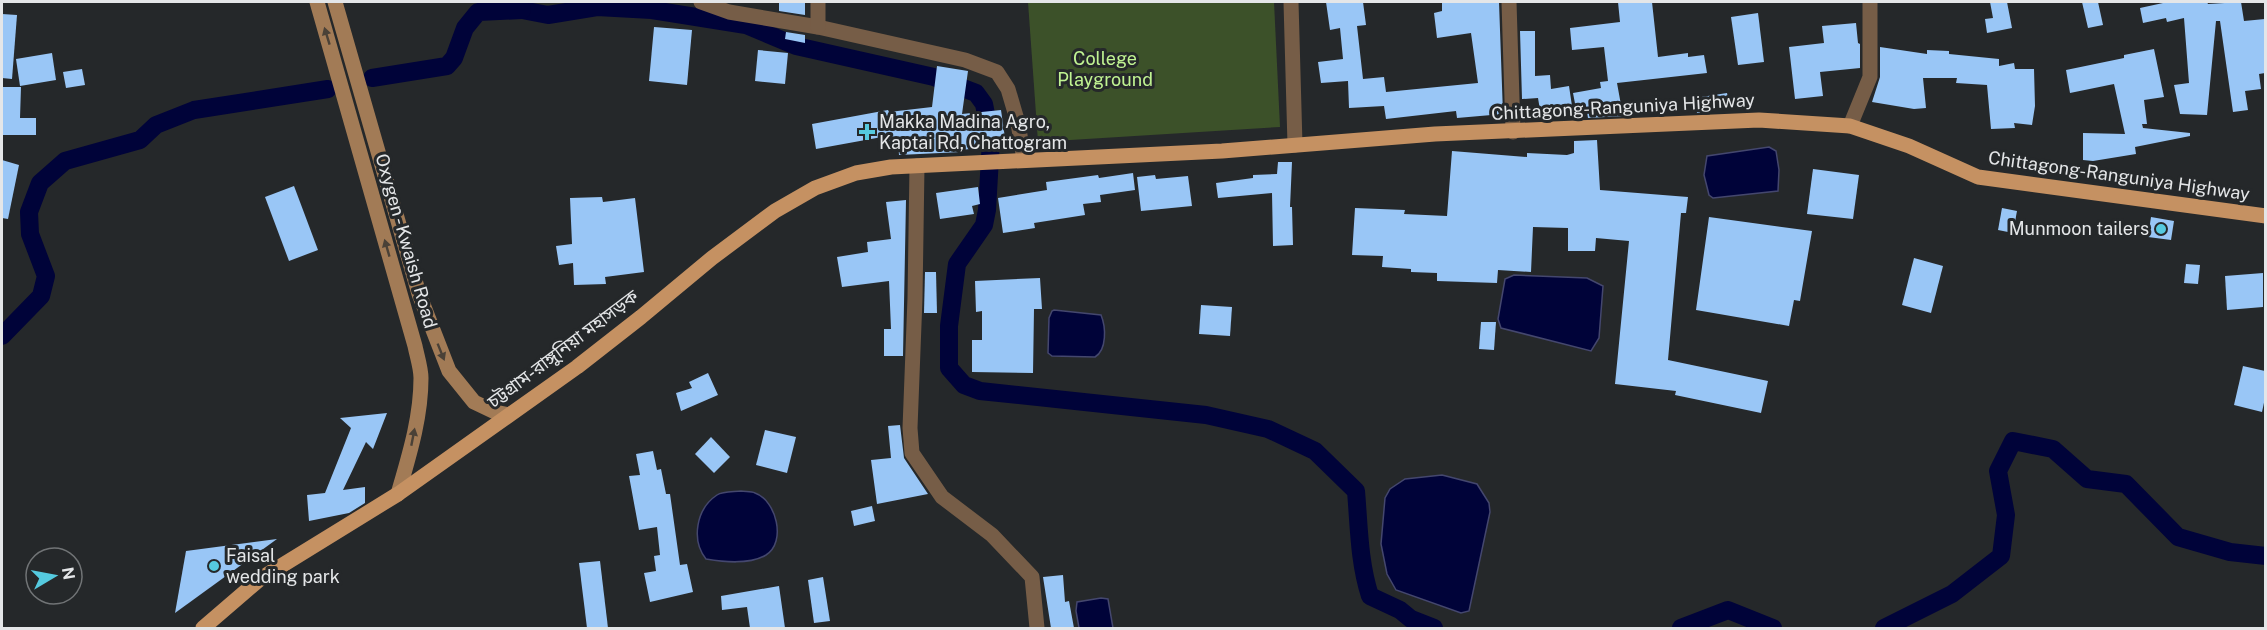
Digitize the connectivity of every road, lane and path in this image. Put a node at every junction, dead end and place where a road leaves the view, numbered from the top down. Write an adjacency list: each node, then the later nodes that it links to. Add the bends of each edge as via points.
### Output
1 (316, 2): 17 (main road, Oxygen - Kwaish Road, one-way to 1, via 412,447 421,376)
2 (335, 2): 16 (main road, Oxygen - Kwaish Road, one-way to 16, via 419,294 449,371 474,402)
3 (700, 2): 8 (street, via 729,12)
4 (818, 2): 8 (street)
5 (1291, 2): 11 (street)
6 (1509, 2): 10 (street)
7 (1870, 2): 9 (street, via 1870,77)
8 (818, 27): 12 (street, via 965,60 997,72 1008,89 1018,123)
9 (1850, 126): 10 (main road, Chittagong-Ranguniya Highway, via 1759,120); 15 (main road, Chittagong-Ranguniya Highway, via 1909,146 1978,177)
10 (1513, 132): 11 (main road, Chittagong-Ranguniya Highway)
11 (1295, 145): 12 (main road, Chittagong-Ranguniya Highway)
12 (1022, 160): 13 (main road, Chittagong-Ranguniya Highway)
13 (970, 162): 14 (main road, চট্টগ্রাম-রাঙ্গুনিয়া মহাসড়ক)
14 (916, 166): 16 (main road, চট্টগ্রাম-রাঙ্গুনিয়া মহাসড়ক, via 856,173 815,188 775,211 577,367); 19 (street, via 912,453 942,497 992,535 1032,577)
15 (2265, 216)
16 (509, 415): 17 (main road, চট্টগ্রাম-রাঙ্গুনিয়া মহাসড়ক)
17 (398, 494): 18 (main road, চট্টগ্রাম-রাঙ্গুনিয়া মহাসড়ক, via 260,579)
18 (203, 628)
19 (1037, 628)

